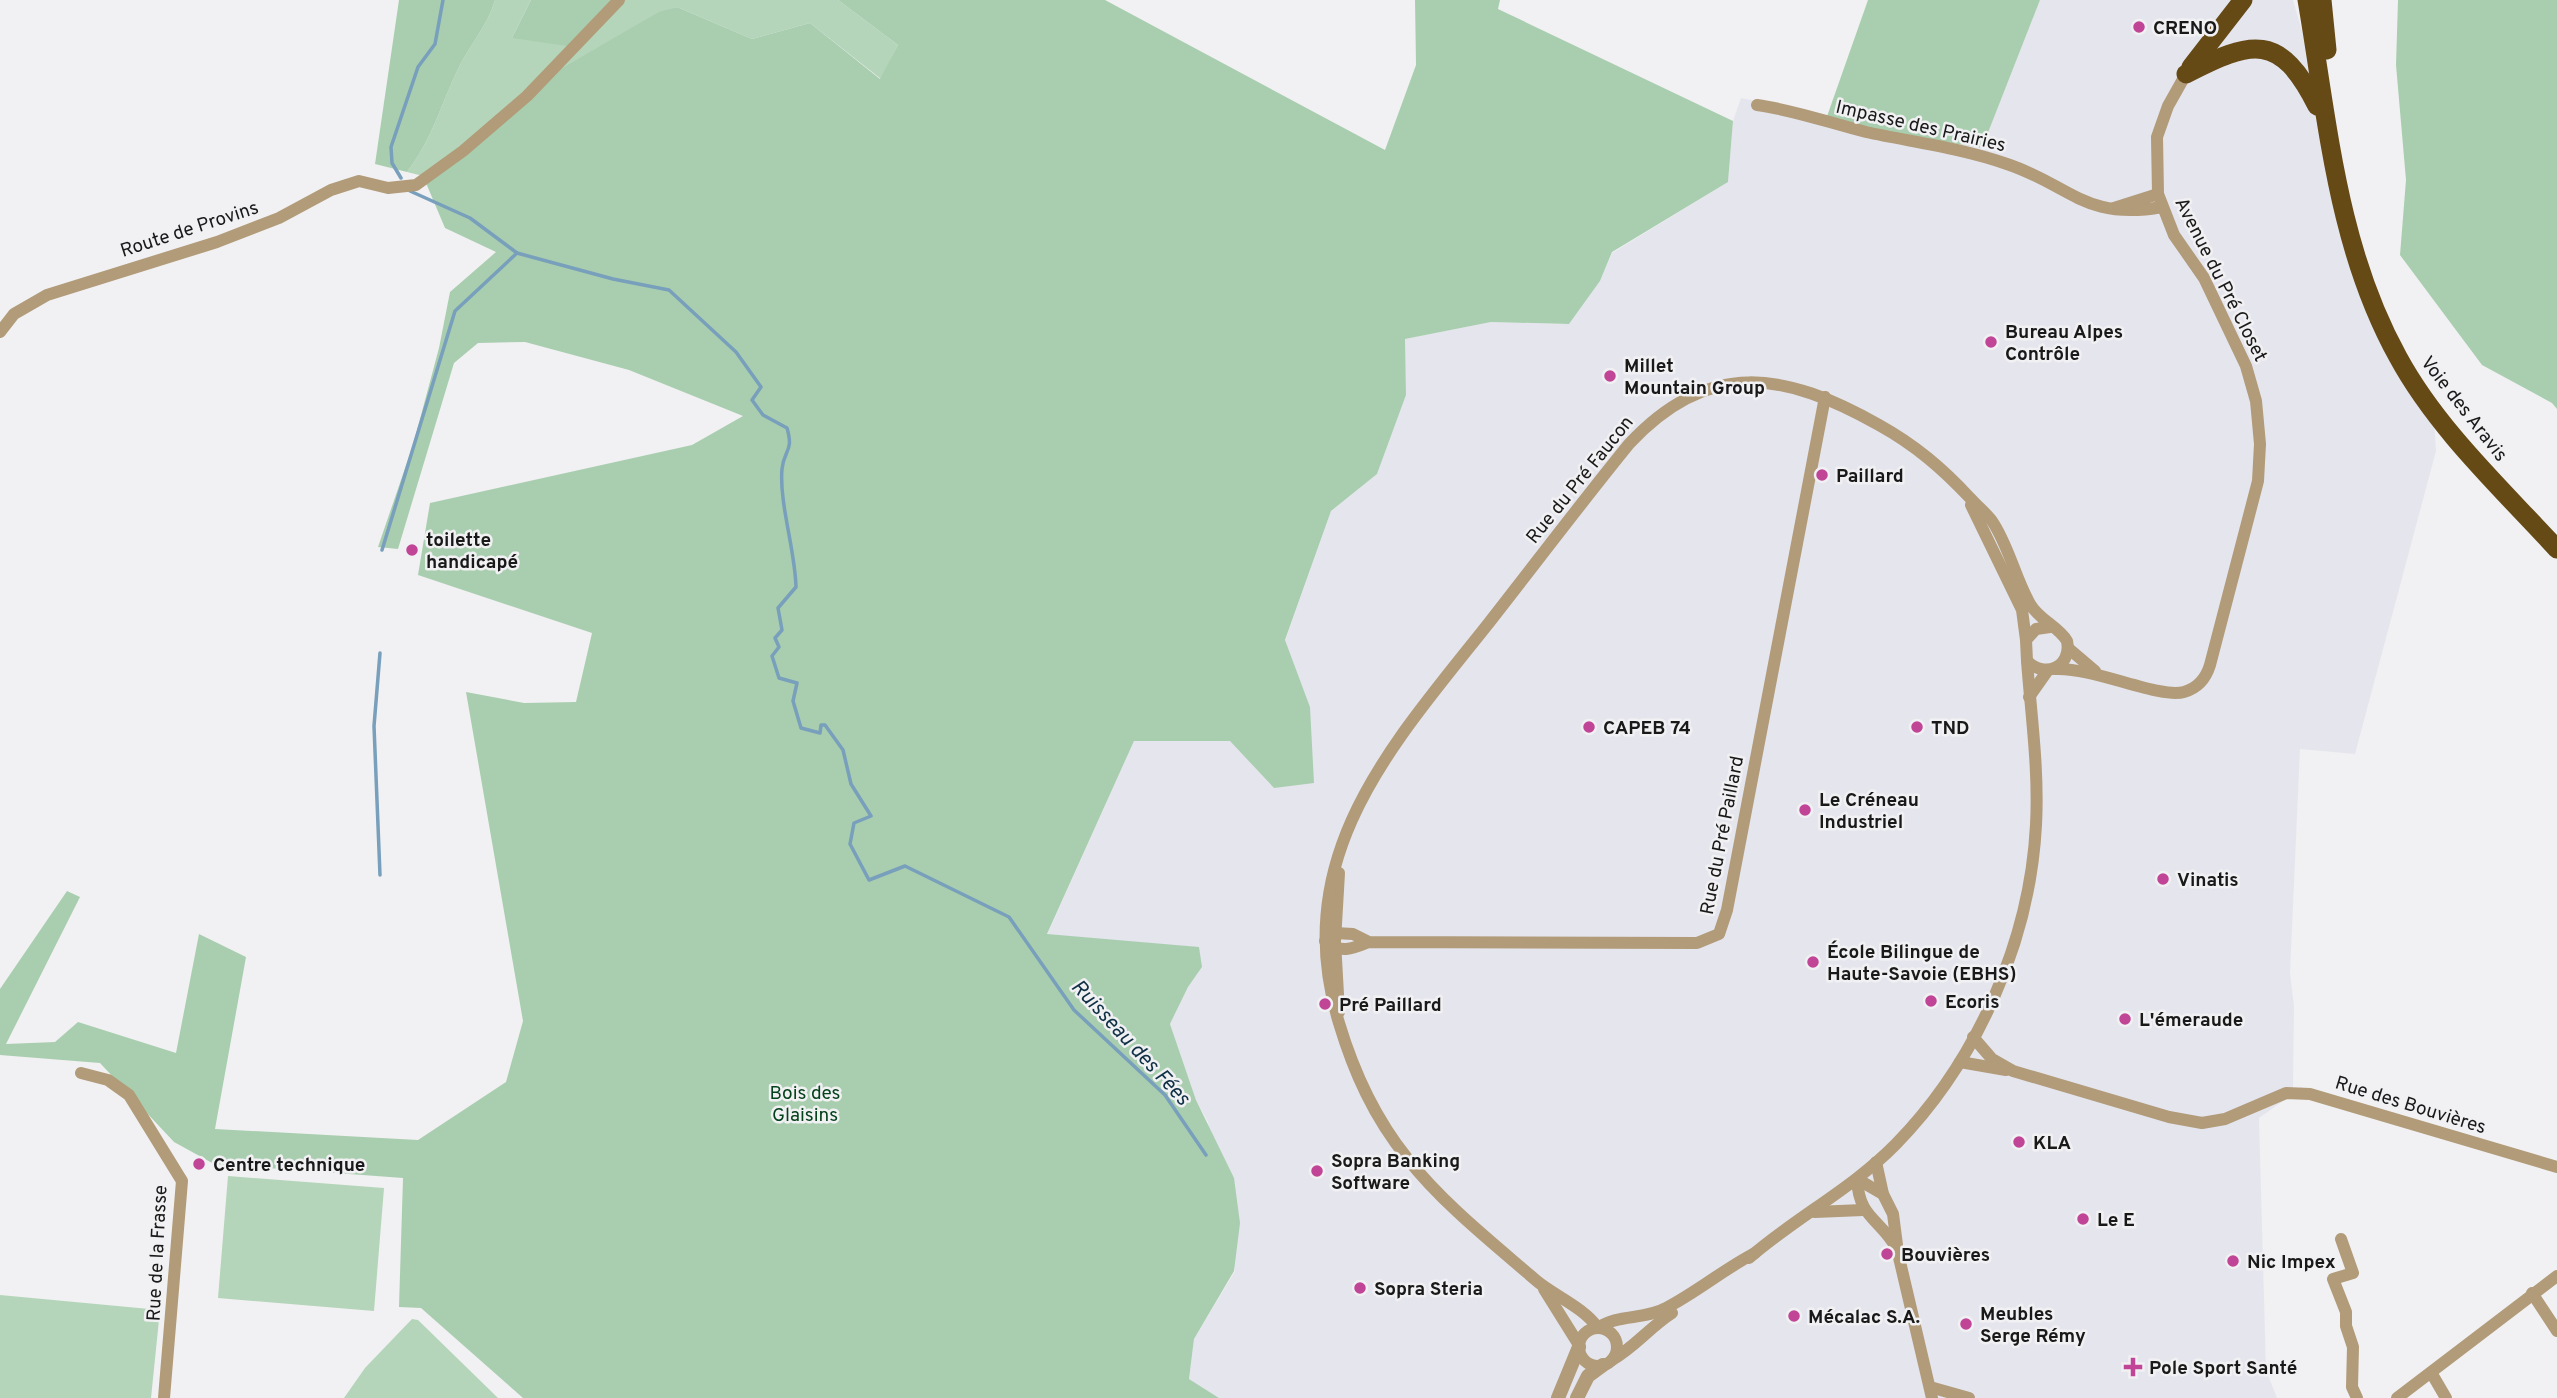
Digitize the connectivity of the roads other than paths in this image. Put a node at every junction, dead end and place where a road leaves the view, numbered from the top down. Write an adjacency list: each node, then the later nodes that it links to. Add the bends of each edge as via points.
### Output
1 (619, 0): 11 (street, Route de Provins, via 527,96 416,185 388,188 359,181 331,190 279,218 218,242 47,295 14,314)
2 (2225, 0): 6 (highway)
3 (2243, 0): 6 (highway)
4 (2306, 0): 8 (highway, Voie des Aravis)
5 (2322, 0): 9 (highway, Voie des Aravis)
6 (2186, 74): 8 (highway, via 2235,50 2270,51 2297,69); 10 (street, Avenue du Pré Closet, via 2157,137)
7 (1757, 105): 10 (street, Impasse des Prairies, via 2007,164 2073,198 2110,209 2133,212)
8 (2324, 121): 9 (highway, Voie des Aravis)
9 (2341, 198): 14 (highway, Voie des Aravis, via 2366,291 2399,360 2458,439)
10 (2160, 200): 20 (street, Avenue du Pré Closet, via 2174,235 2204,278 2246,366 2259,422 2258,481 2203,679 2177,693)
11 (0, 332)
12 (1825, 397): 13 (street, Rue du Pré Faucon, via 1922,452); 22 (street, Rue du Pré Faucon, via 1785,383 1727,385 1687,398 1641,431 1392,745 1359,800 1339,859); 22 (street, Rue du Pré Paillard, via 1727,910 1718,934 1697,943 1370,942 1353,934)
13 (1967, 495): 15 (street, Rue du Pré Faucon, via 1992,521 2031,606); 16 (street, Rue du Pré Faucon, via 2022,610)
14 (2557, 549)
15 (2050, 627): 16 (street, via 2036,629); 17 (street, via 2063,635)
16 (2025, 640): 18 (street)
17 (2068, 648): 19 (street, via 2064,660); 20 (street, Avenue du Pré Closet)
18 (2027, 661): 19 (street); 21 (street)
19 (2051, 670): 20 (street, Avenue du Pré Closet); 21 (street)
20 (2095, 672)
21 (2029, 697): 23 (street, via 2036,813 2028,884 2013,947)
22 (1332, 941): 37 (street, Rue du Pré Faucon, via 1339,1023 1363,1089 1406,1157 1429,1183)
23 (1973, 1037): 24 (street); 25 (street, Rue des Bouvières, via 1992,1059)
24 (1960, 1062): 25 (street, Rue des Bouvières); 27 (street, via 1923,1112)
25 (2013, 1071): 28 (street, Rue des Bouvières, via 2202,1123 2225,1119 2286,1093 2320,1096)
26 (81, 1073): 45 (street, Rue de la Frasse, via 108,1080 129,1096 182,1181)
27 (1876, 1162): 29 (street); 30 (street)
28 (2557, 1167)
29 (1857, 1179): 30 (street); 31 (street); 32 (street)
30 (1883, 1194): 34 (street, via 1893,1213)
31 (1863, 1210): 32 (street); 34 (street)
32 (1815, 1212): 35 (street)
33 (2341, 1239): 49 (street, via 2353,1273 2333,1279 2346,1311 2353,1347 2352,1387)
34 (1897, 1249): 44 (street)
35 (1755, 1253): 39 (street, via 1668,1308); 42 (street)
36 (2557, 1276): 38 (street)
37 (1540, 1283): 39 (street, Rue du Pré Faucon); 41 (street, Rue du Pré Faucon)
38 (2532, 1293): 40 (street); 43 (street)
39 (1598, 1328): 41 (street, via 1587,1331); 42 (street, via 1616,1341 1616,1351)
40 (2557, 1331)
41 (1579, 1346): 42 (street, via 1589,1364); 46 (street)
42 (1608, 1362): 47 (street, via 1588,1376)
43 (2432, 1374): 50 (street); 51 (street)
44 (1931, 1392): 48 (street)
45 (164, 1398)
46 (1558, 1398)
47 (1577, 1398)
48 (1969, 1398)
49 (2357, 1398)
50 (2397, 1398)
51 (2446, 1398)

